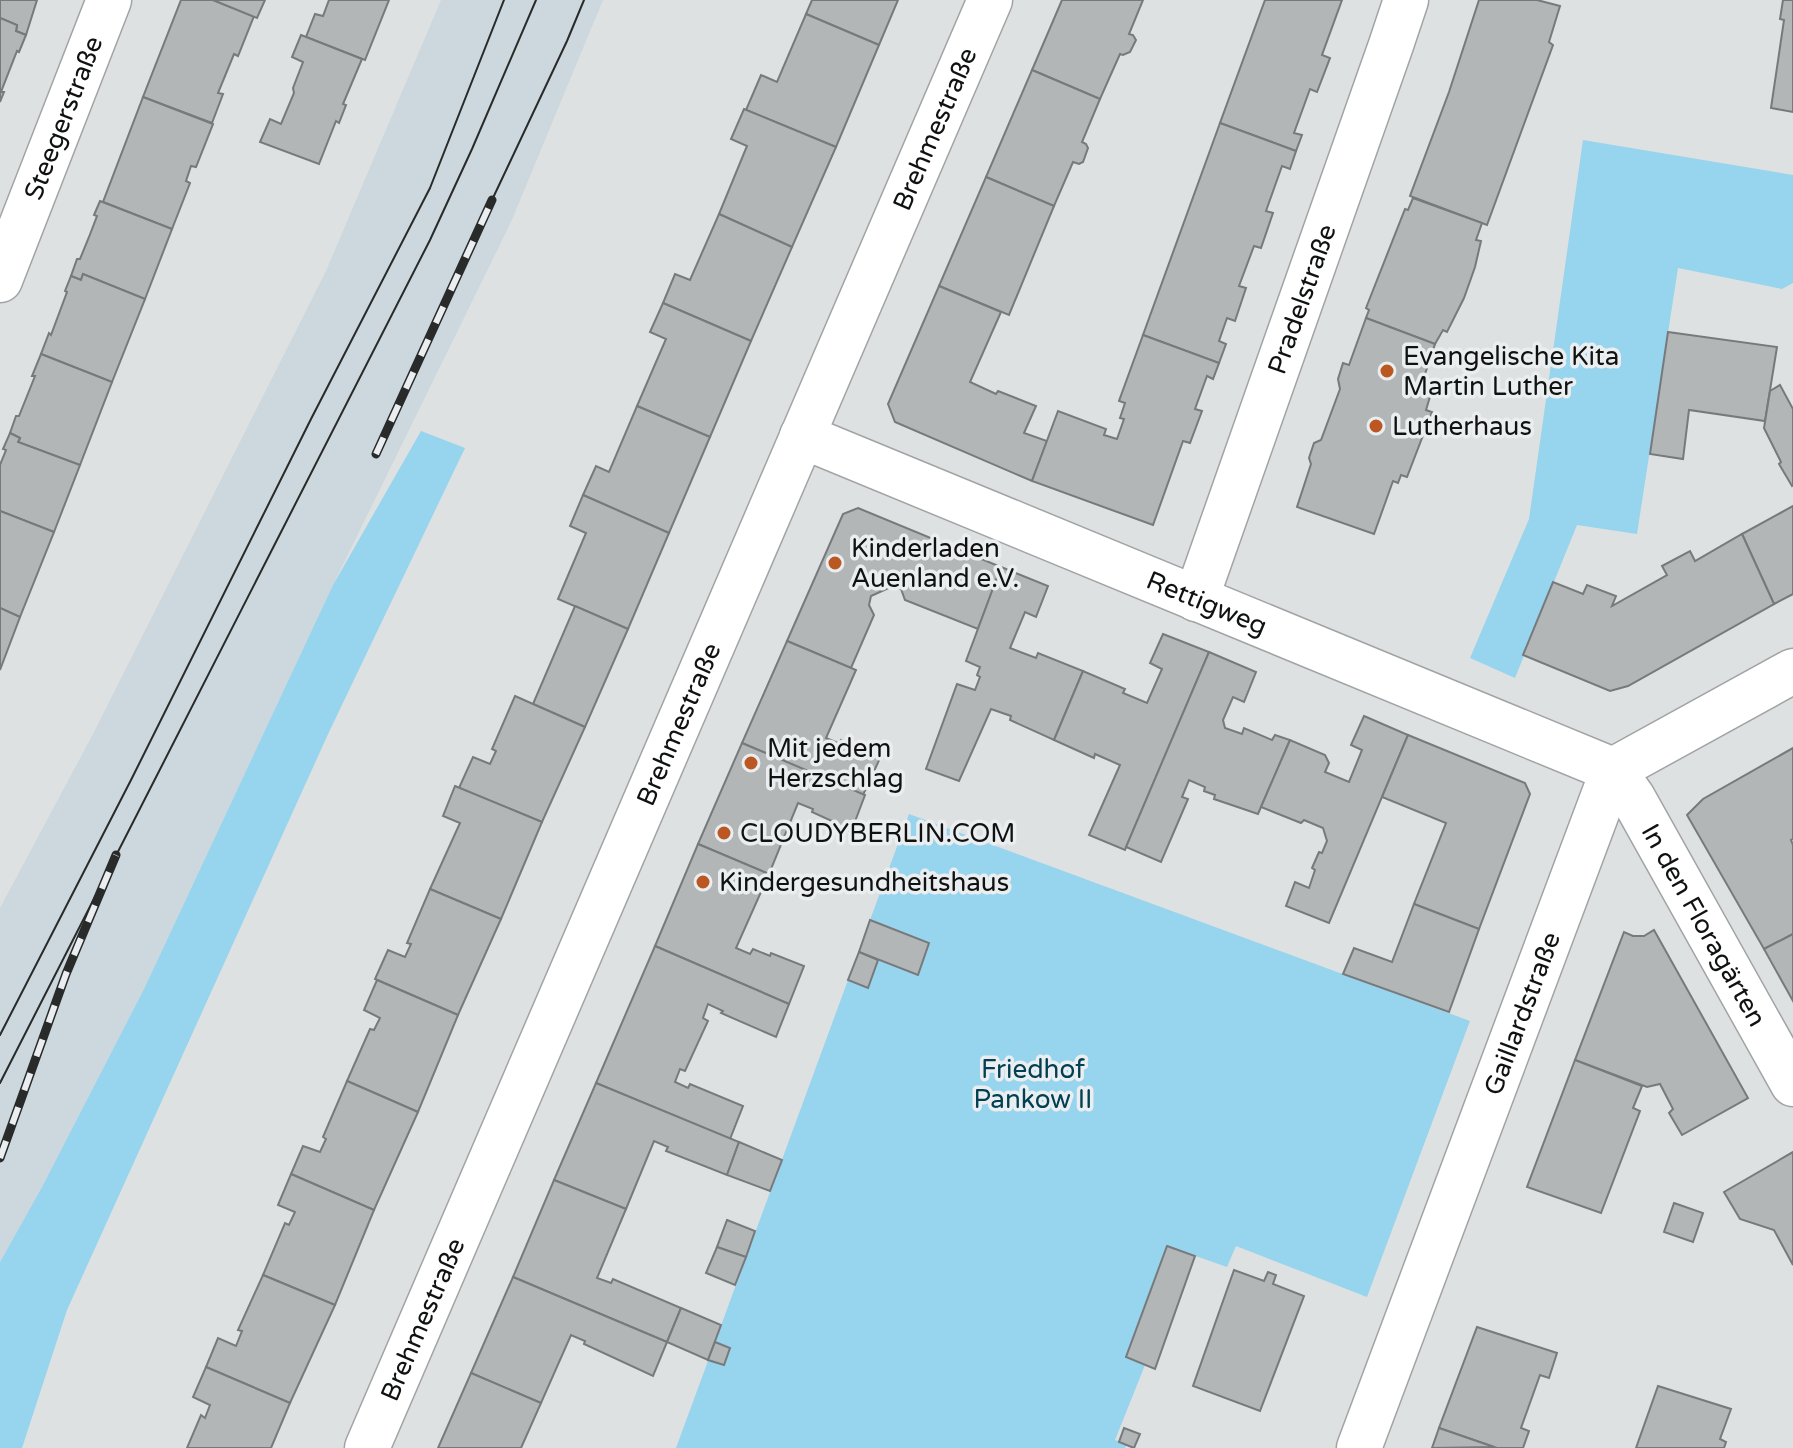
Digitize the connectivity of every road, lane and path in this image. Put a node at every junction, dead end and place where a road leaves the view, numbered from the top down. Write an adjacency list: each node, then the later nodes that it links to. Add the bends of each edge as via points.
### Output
1 (109, 0): 4 (street, Steegerstraße)
2 (990, 0): 5 (street, Brehmestraße)
3 (1406, 0): 6 (street, Pradelstraße)
4 (0, 280)
5 (802, 436): 6 (street, Rettigweg); 10 (street, Brehmestraße)
6 (1196, 599): 8 (street, Rettigweg)
7 (1793, 671): 8 (street)
8 (1613, 770): 9 (street, In den Floragärten); 11 (street, Gaillardstraße)
9 (1793, 1084)
10 (367, 1448)
11 (1359, 1448)

